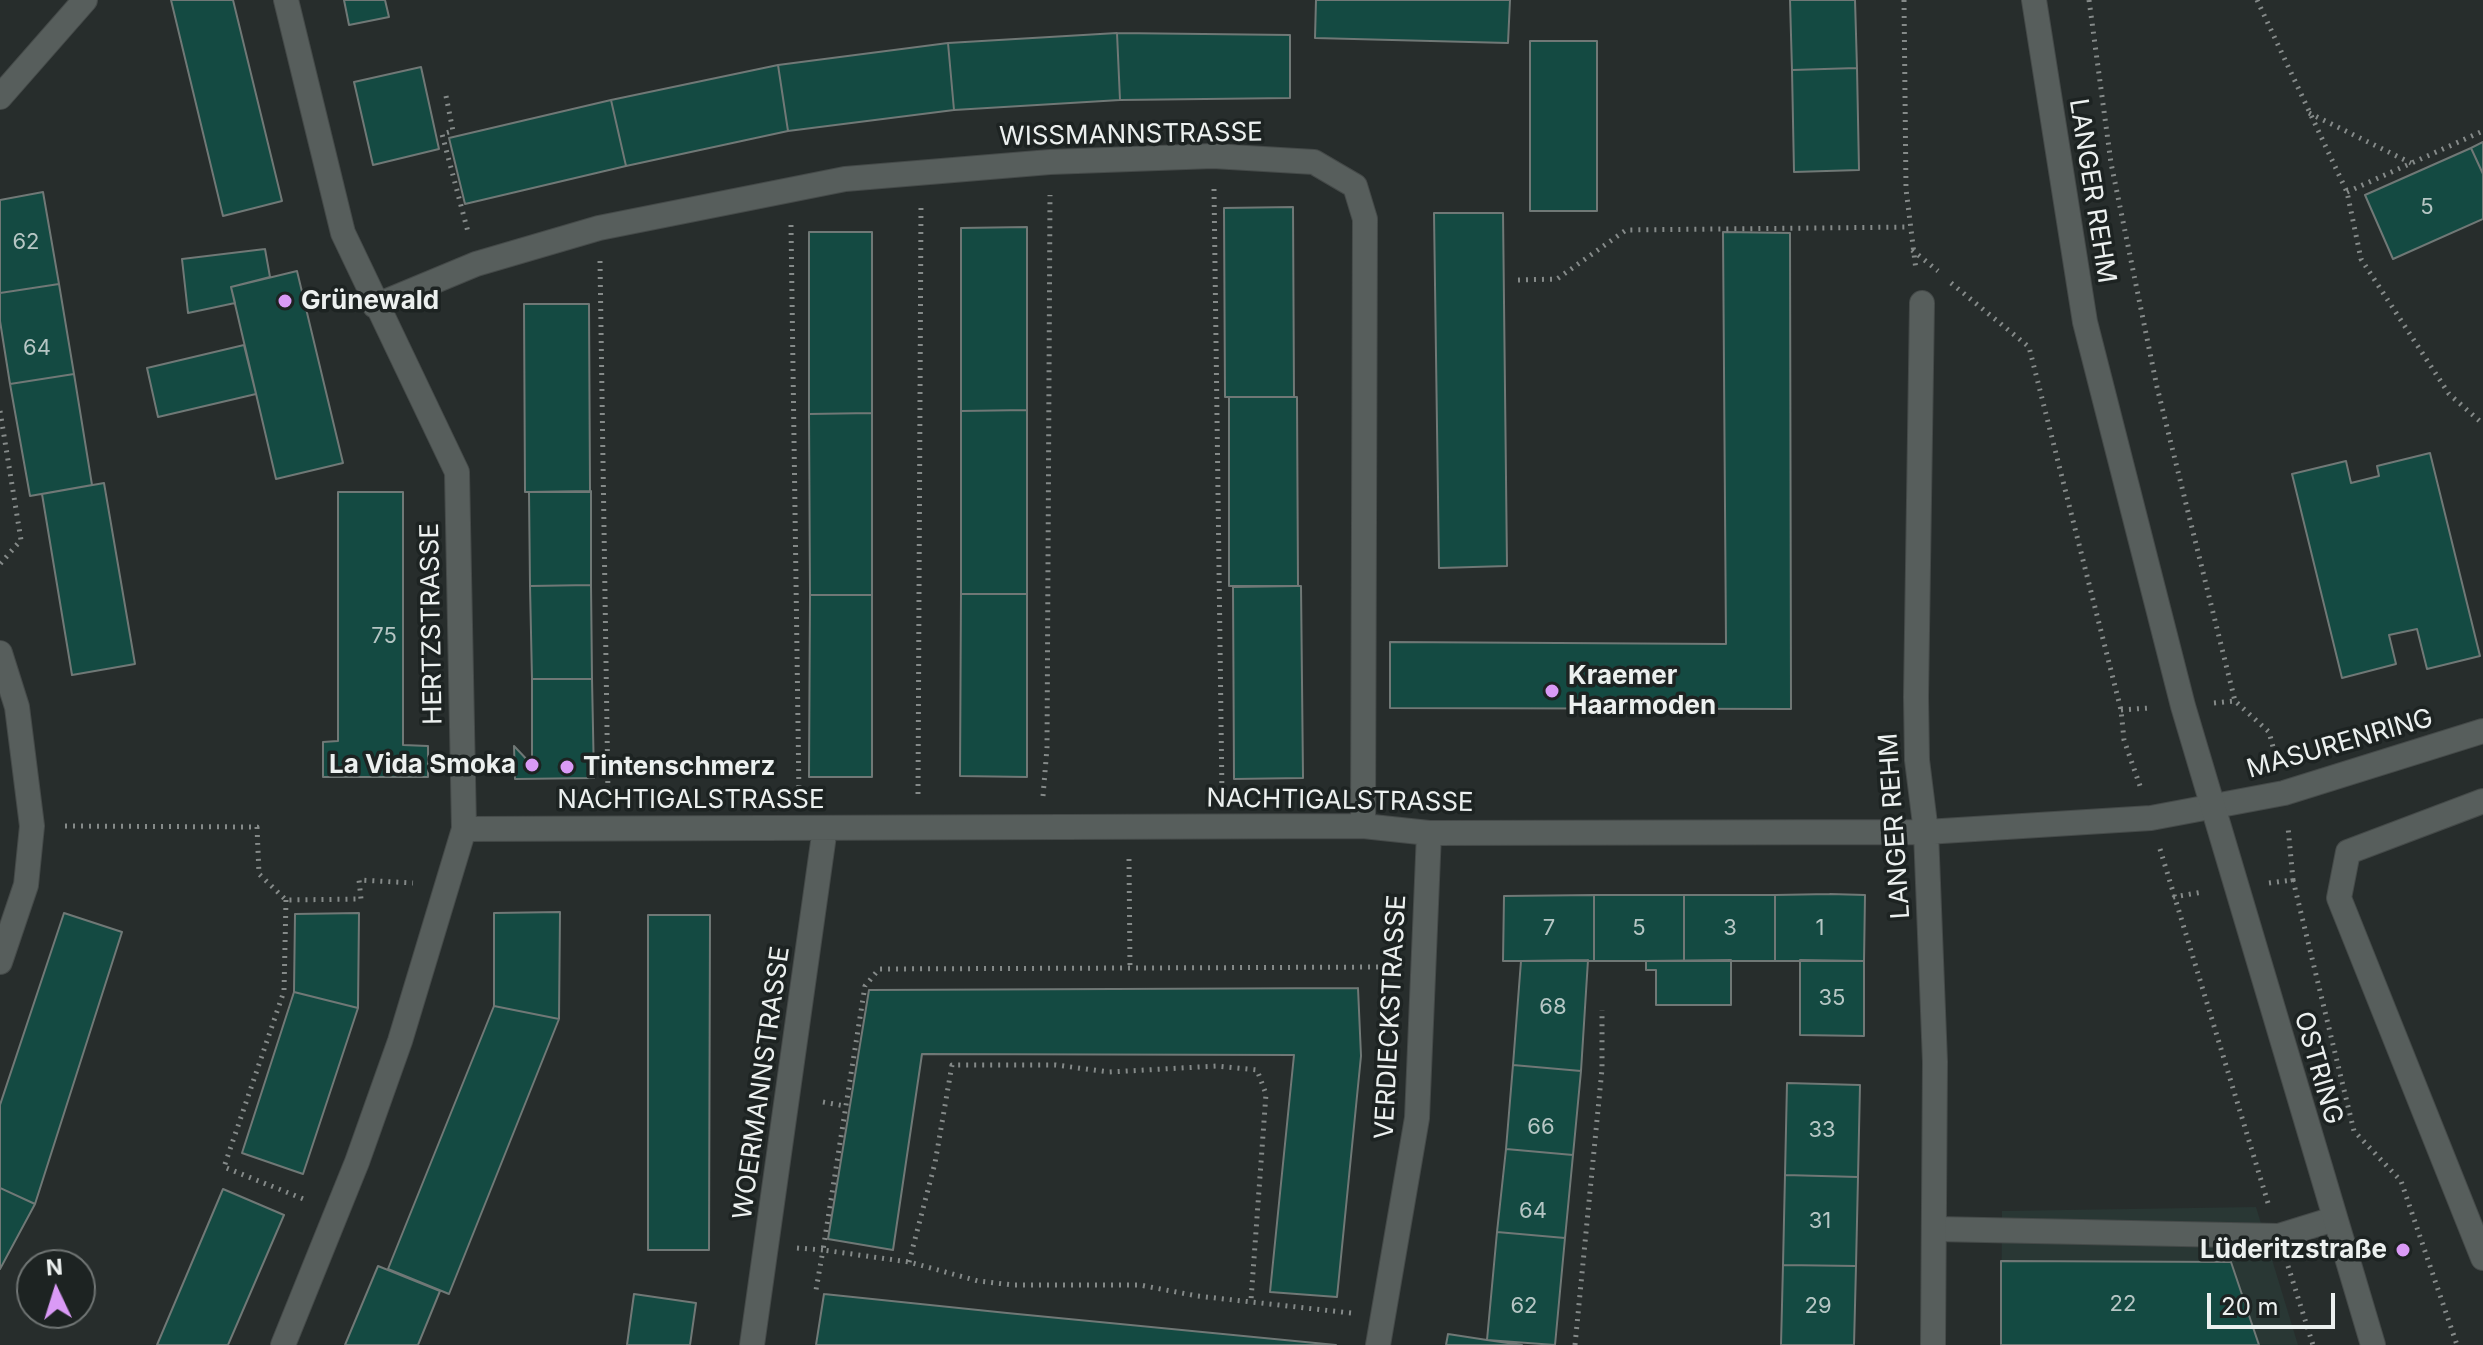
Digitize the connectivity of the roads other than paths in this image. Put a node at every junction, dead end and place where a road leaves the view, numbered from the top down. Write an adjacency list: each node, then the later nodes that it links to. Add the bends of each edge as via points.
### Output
1 (85, 0): 4 (street)
2 (286, 0): 6 (street, HERTZSTRASSE, via 343,233)
3 (2034, 0): 10 (street, LANGER REHM, via 2085,322)
4 (0, 97)
5 (1922, 303): 14 (street, LANGER REHM, via 1916,697)
6 (375, 306): 11 (street, WISSMANNSTRASSE, via 476,264 599,228 790,188 1050,162 1213,156 1314,162 1355,186 1365,219); 13 (street, HERTZSTRASSE, via 457,472)
7 (0, 653): 16 (street, via 17,707 32,826 26,885)
8 (2483, 731): 10 (street, MASURENRING, via 2284,793)
9 (2483, 801): 19 (street, via 2348,852 2339,898)
10 (2212, 806): 14 (street, NACHTIGALSTRASSE, via 2151,818); 17 (street, OSTRING)
11 (1363, 826): 12 (street, NACHTIGALSTRASSE); 15 (street, NACHTIGALSTRASSE)
12 (825, 828): 13 (street, NACHTIGALSTRASSE); 21 (street, WOERMANNSTRASSE)
13 (464, 829): 20 (street, HERTZSTRASSE, via 400,1041)
14 (1926, 832): 15 (street, NACHTIGALSTRASSE); 18 (street, LANGER REHM)
15 (1429, 833): 22 (street, VERDIECKSTRASSE, via 1417,1118)
16 (0, 962)
17 (2334, 1219): 18 (street, via 2279,1236); 24 (street, OSTRING)
18 (1935, 1229): 23 (street, LANGER REHM)
19 (2483, 1258)
20 (283, 1345)
21 (752, 1345)
22 (1378, 1345)
23 (1933, 1345)
24 (2373, 1345)

